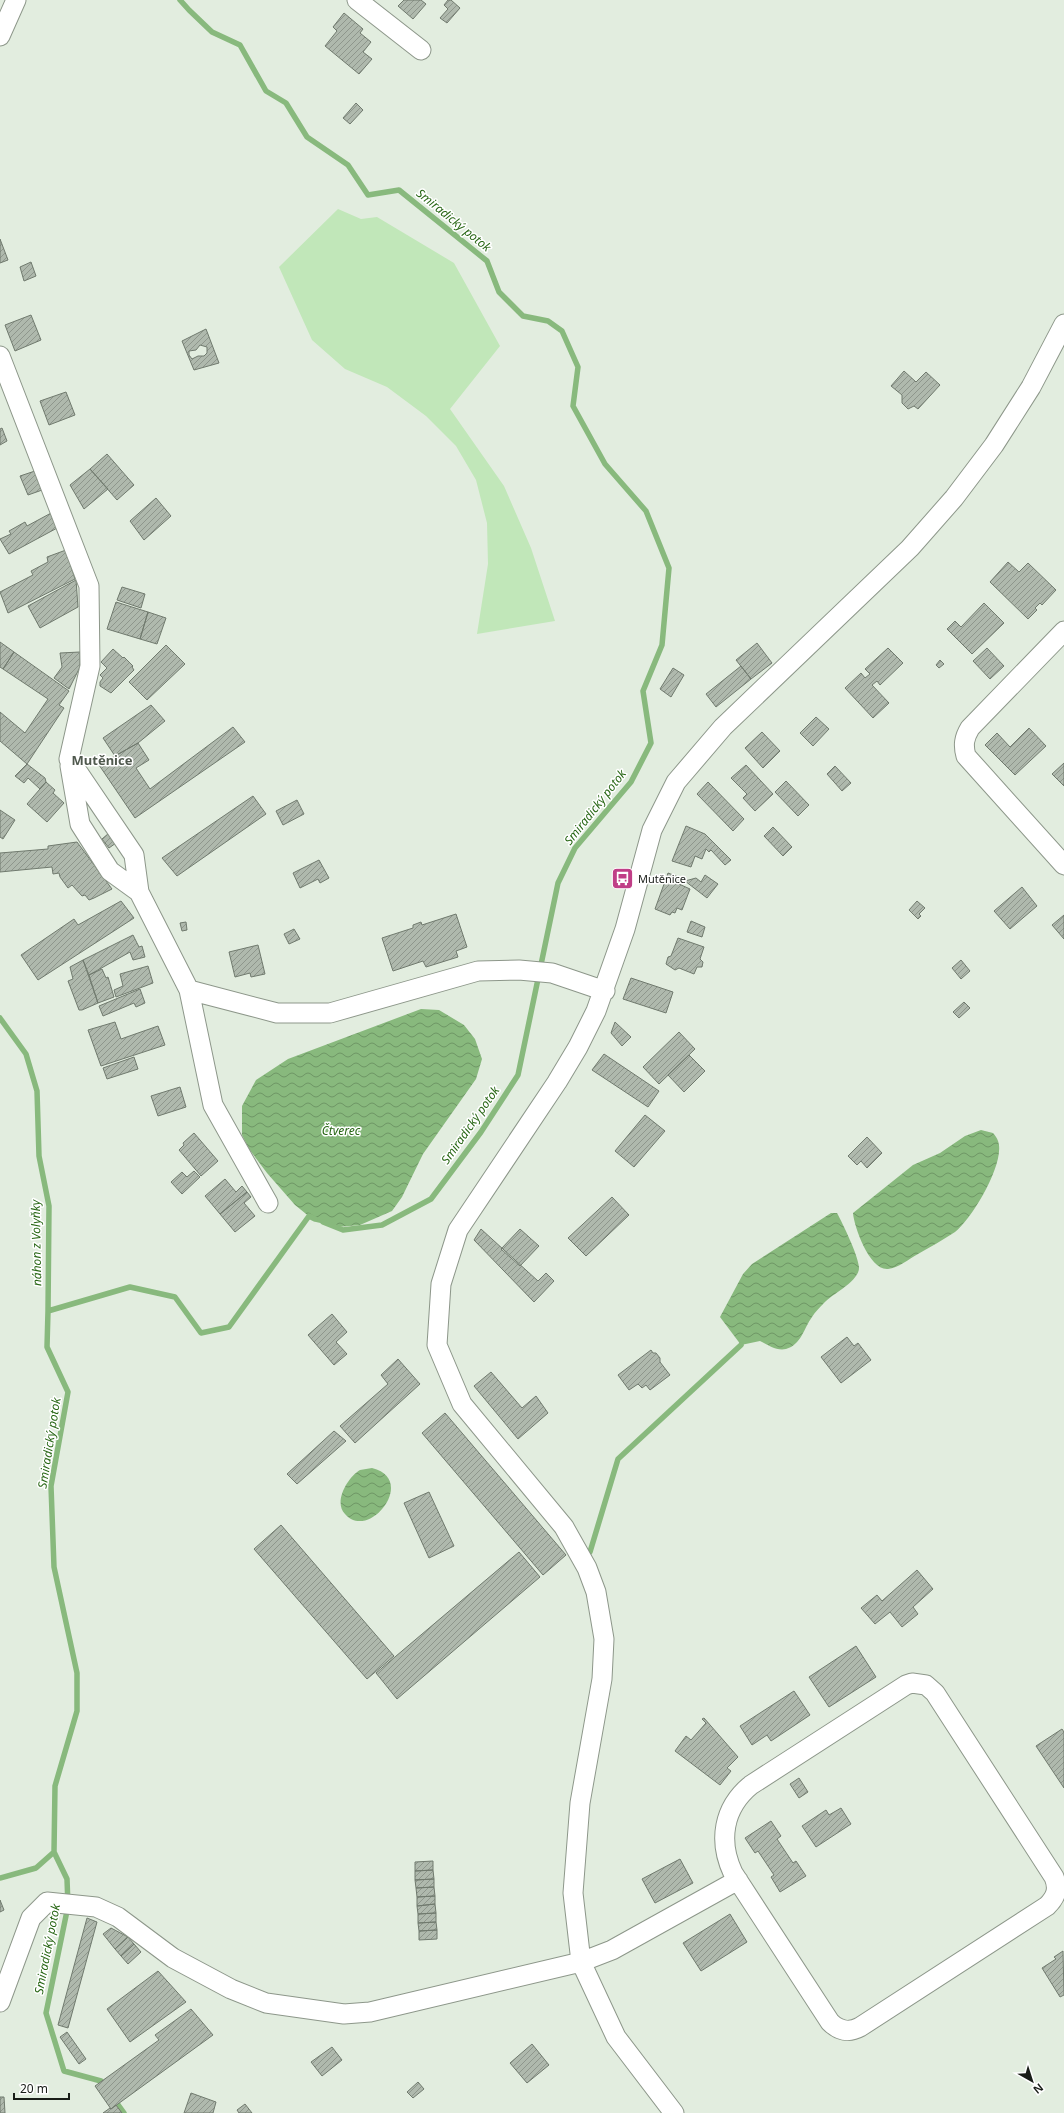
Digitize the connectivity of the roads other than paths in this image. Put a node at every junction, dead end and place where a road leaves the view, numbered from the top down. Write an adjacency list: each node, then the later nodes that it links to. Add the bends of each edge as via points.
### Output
1 (16, 0): 3 (street)
2 (357, 0): 4 (street)
3 (0, 36)
4 (421, 50)
5 (1063, 328): 12 (street, via 1031,387 994,445 954,498 910,548 723,728 676,782 652,830)
6 (0, 356): 8 (street, via 89,586 90,666)
7 (1064, 631): 9 (street, via 970,728 964,746 966,756)
8 (69, 759): 10 (street, via 134,855); 10 (street, via 80,824 110,871)
9 (1064, 865)
10 (139, 892): 11 (street)
11 (189, 990): 12 (street, via 277,1013 330,1013 478,971 528,970 552,973); 13 (street, via 213,1105)
12 (605, 991): 15 (street, via 568,1064 458,1230 441,1284 436,1345 462,1404 564,1527 587,1568 599,1604 604,1639 602,1679 580,1803 573,1894)
13 (268, 1204)
14 (738, 1880): 14 (street, via 830,2022 839,2030 845,2031 860,2027 1047,1906 1056,1894 1057,1888 1054,1877 934,1693 926,1685 912,1683 742,1792 730,1811 724,1836 728,1861); 15 (street, via 612,1950)
15 (581, 1962): 16 (street, via 370,2012 344,2014 266,2003 231,1989 173,1958 118,1917 96,1907 47,1902 31,1918); 17 (street, via 616,2037)
16 (0, 2002)
17 (674, 2113)

